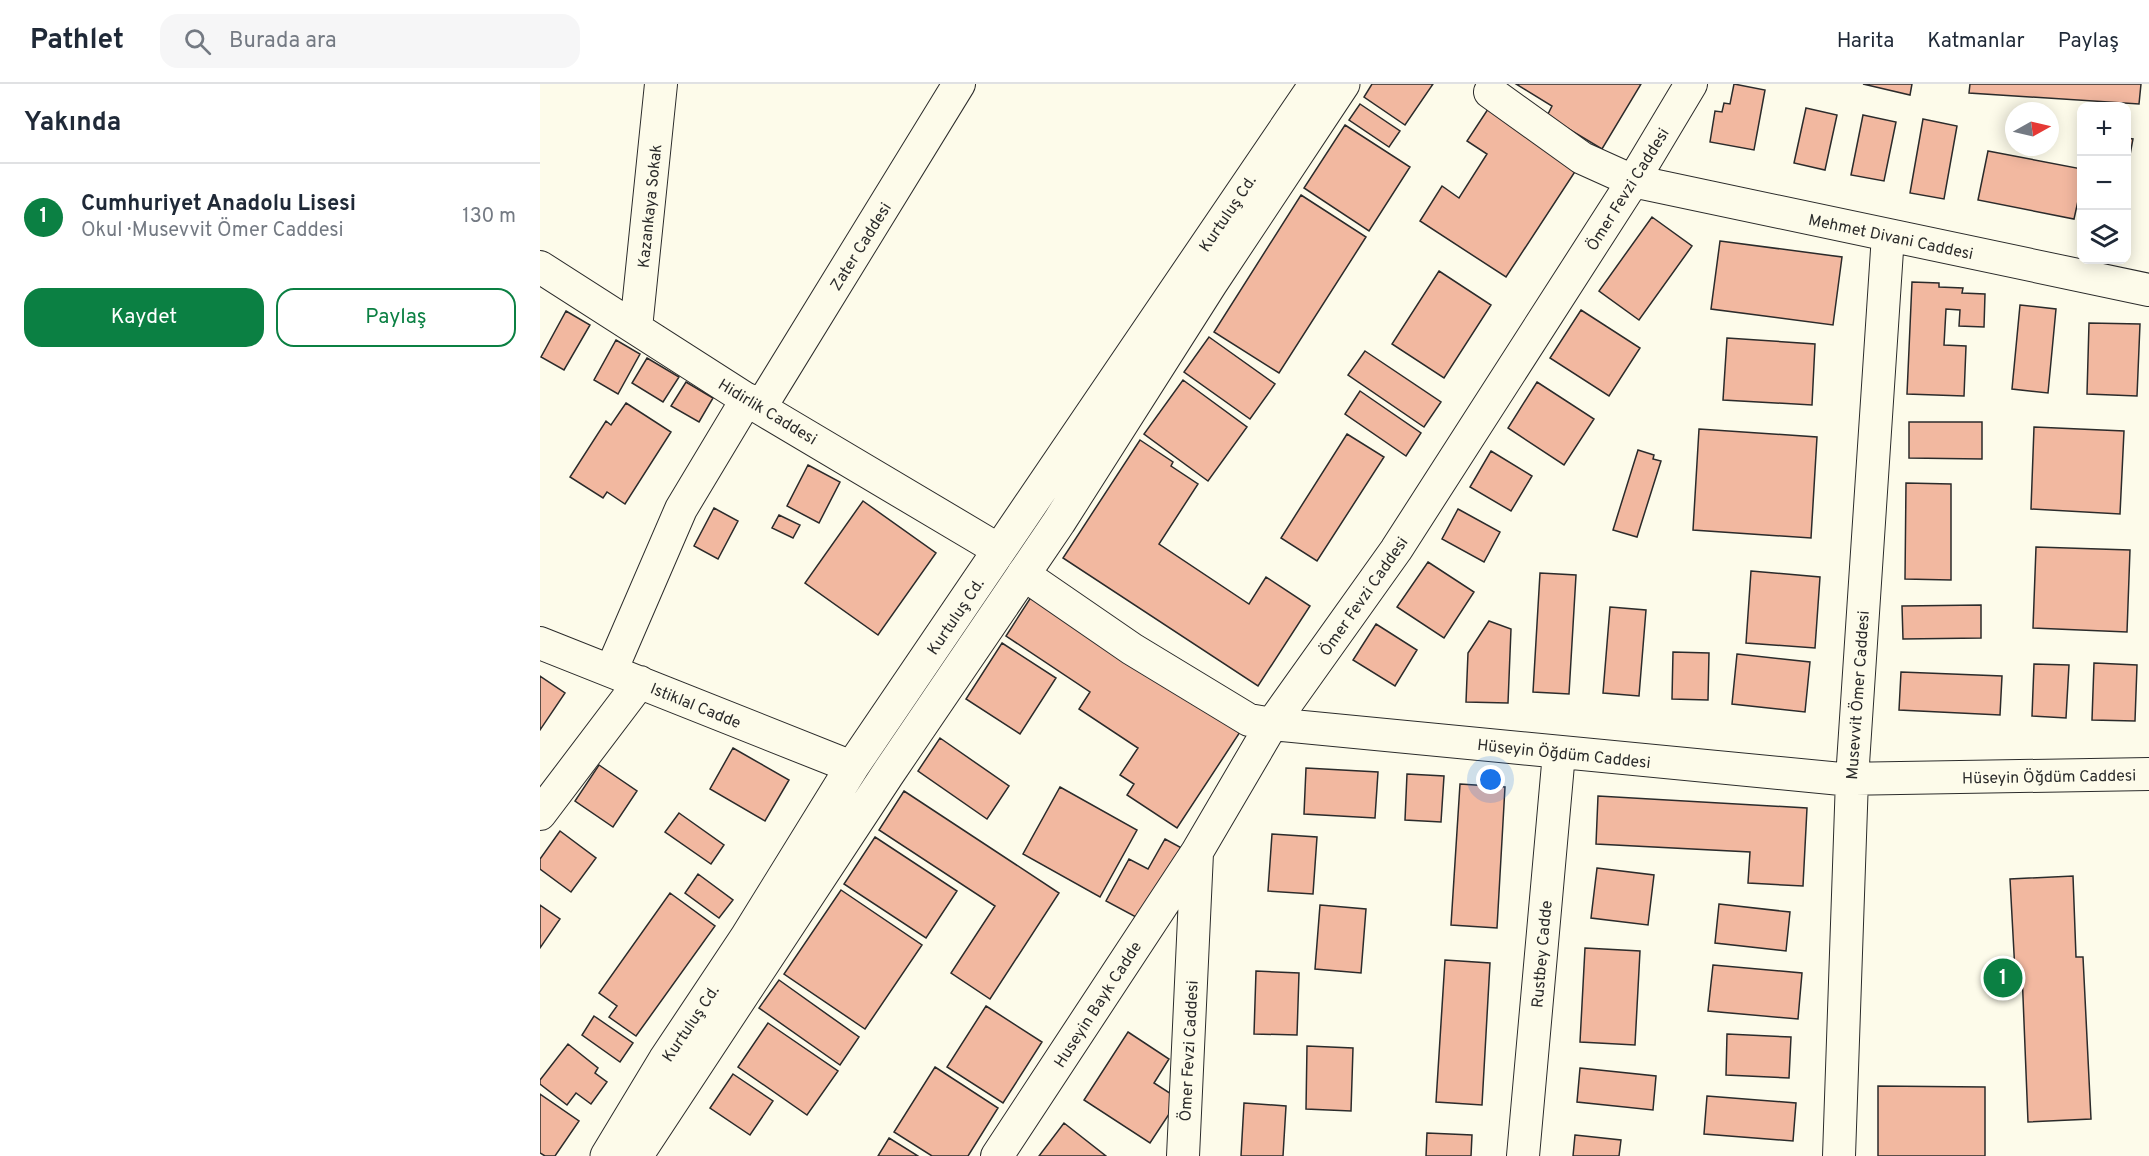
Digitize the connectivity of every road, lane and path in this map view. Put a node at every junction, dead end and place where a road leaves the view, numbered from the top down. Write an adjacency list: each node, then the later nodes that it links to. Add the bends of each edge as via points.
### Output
1 (661, 84): 11 (street, Kazankaya Sokak)
2 (960, 84): 12 (street, Zater Caddesi)
3 (1316, 84): 13 (main road, Kurtuluş Cd.)
4 (1343, 84): 14 (main road, Kurtuluş Cd.)
5 (1691, 84): 7 (street, Ömer Fevzi Caddesi)
6 (1490, 92): 7 (street, Mehmet Divani Caddesi, via 1581,158)
7 (1633, 182): 8 (street, Mehmet Divani Caddesi); 18 (street, Ömer Fevzi Caddesi, via 1396,550)
8 (1888, 235): 10 (street, Mehmet Divani Caddesi); 22 (street, Musevvit Ömer Caddesi)
9 (540, 267): 11 (street, Hidirlik Caddesi)
10 (2149, 290)
11 (636, 328): 12 (street, Hidirlik Caddesi)
12 (753, 404): 13 (street, Hidirlik Caddesi); 16 (street, Zater Caddesi, via 681,509)
13 (999, 550): 20 (main road, Kurtuluş Cd.)
14 (1023, 574): 18 (street, Hüseyin Öğdüm Caddesi, via 1248,720); 26 (main road, Kurtuluş Cd.)
15 (540, 643): 16 (street, Istiklal Cadde)
16 (611, 671): 17 (street, Istiklal Cadde)
17 (640, 682): 20 (street, Istiklal Cadde); 23 (street)
18 (1272, 724): 19 (street, Hüseyin Öğdüm Caddesi); 24 (street, Ömer Fevzi Caddesi)
19 (1559, 753): 22 (street, Hüseyin Öğdüm Caddesi); 29 (street, Rustbey Cadde)
20 (852, 767): 25 (main road, Kurtuluş Cd.)
21 (2149, 774): 22 (street, Hüseyin Öğdüm Caddesi)
22 (1852, 779): 30 (street, Musevvit Ömer Caddesi)
23 (540, 814)
24 (1197, 852): 27 (street, Huseyin Bayk Cadde); 28 (street, Ömer Fevzi Caddesi)
25 (607, 1156)
26 (636, 1156)
27 (997, 1156)
28 (1183, 1156)
29 (1523, 1156)
30 (1839, 1156)

